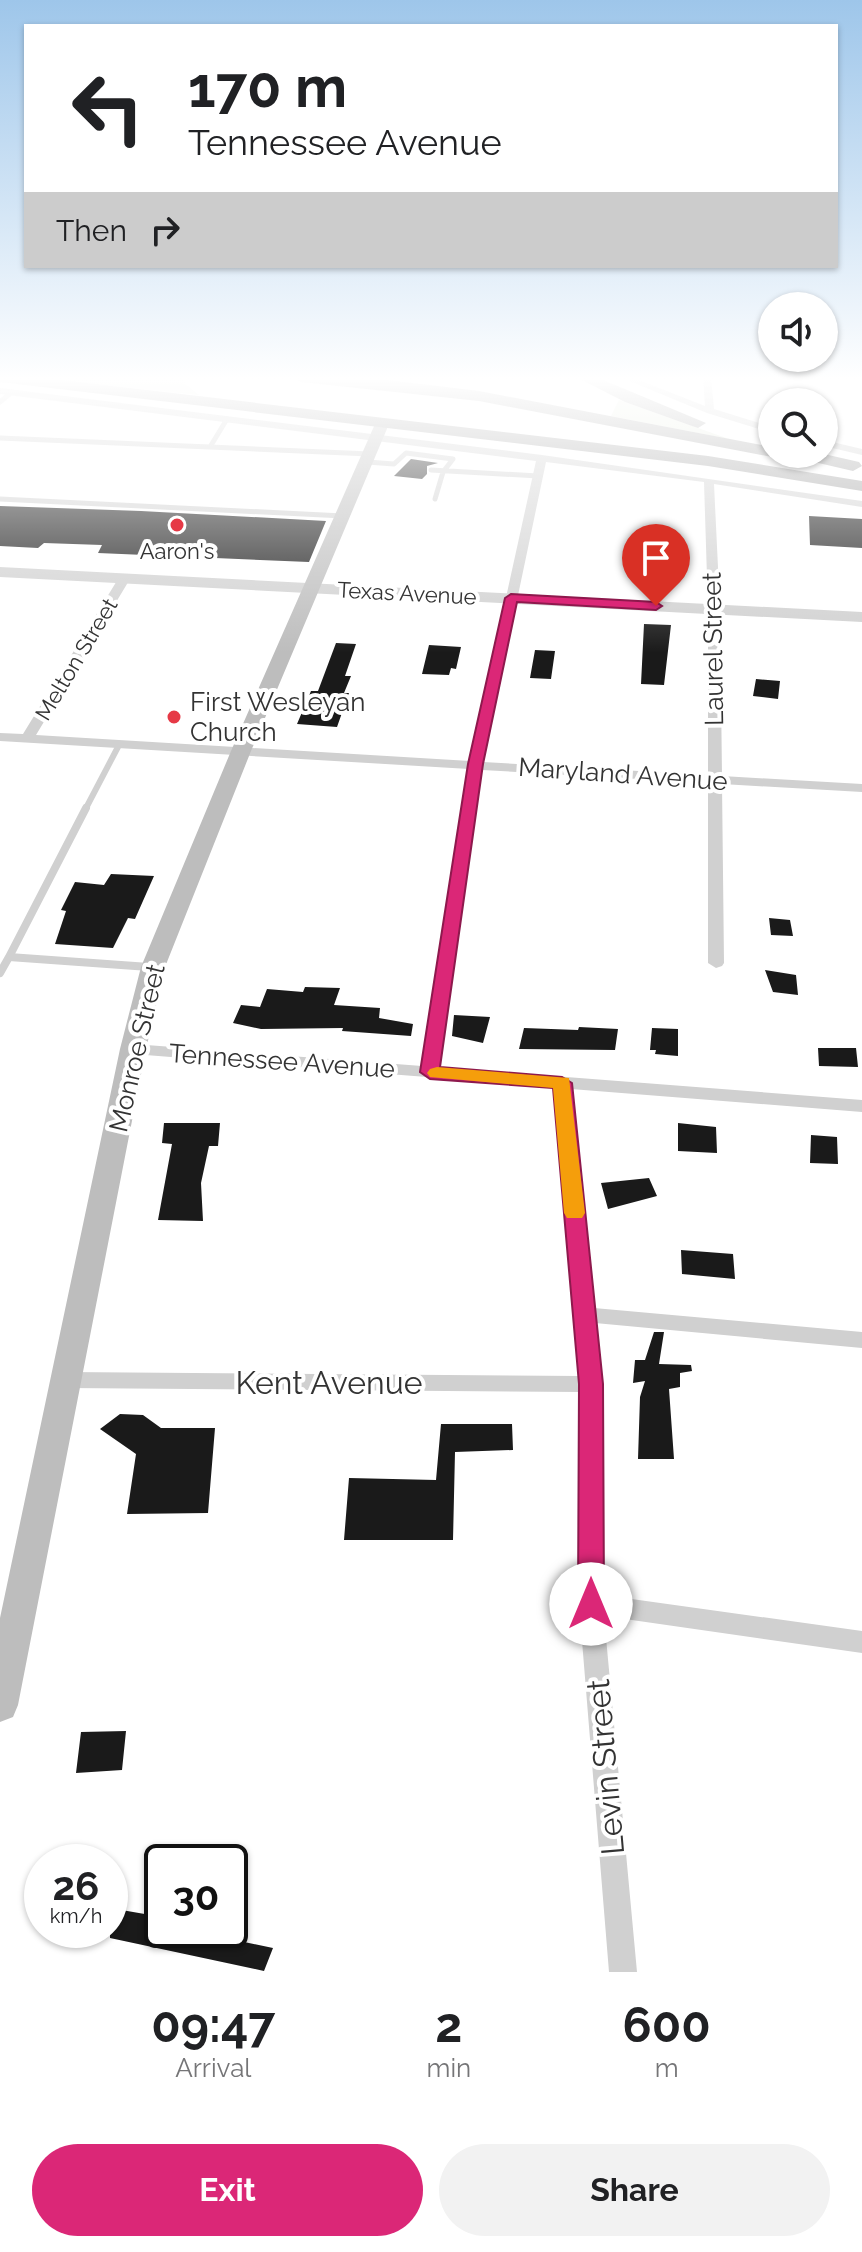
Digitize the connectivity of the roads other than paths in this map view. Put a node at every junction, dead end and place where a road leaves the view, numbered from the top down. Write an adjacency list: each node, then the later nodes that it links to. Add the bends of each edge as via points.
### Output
1 (364, 469): 14 (main road, Monroe Street)
2 (445, 469): 7 (lane)
3 (540, 469): 8 (street)
4 (626, 469): 9 (street)
5 (757, 469): 10 (highway)
6 (431, 470): 7 (lane)
7 (443, 472): 8 (lane); 12 (lane)
8 (538, 476): 18 (street)
9 (709, 480): 13 (street); 19 (street, Laurel Street)
10 (862, 486)
11 (0, 499): 14 (lane)
12 (435, 499)
13 (862, 504)
14 (344, 516): 17 (main road, Monroe Street)
15 (0, 572): 16 (street, Texas Avenue)
16 (124, 579): 17 (street, Texas Avenue); 22 (street, Melton Street)
17 (314, 588): 18 (street, Texas Avenue); 24 (main road, Monroe Street)
18 (511, 598): 19 (street, Texas Avenue); 25 (street)
19 (714, 609): 20 (street, Texas Avenue); 26 (street, Laurel Street)
20 (862, 617)
21 (0, 737): 22 (street, Maryland Avenue)
22 (27, 739): 23 (street, Maryland Avenue)
23 (119, 745): 24 (street, Maryland Avenue); 28 (lane)
24 (241, 751): 25 (street, Maryland Avenue); 30 (main road, Monroe Street)
25 (476, 764): 26 (street, Maryland Avenue); 33 (street)
26 (715, 780): 27 (street, Maryland Avenue); 29 (street, Laurel Street)
27 (862, 788)
28 (9, 957): 30 (lane); 31 (lane)
29 (716, 963)
30 (153, 967): 32 (main road, Monroe Street)
31 (0, 973)
32 (133, 1049): 33 (street, Tennessee Avenue); 38 (main road, Monroe Street)
33 (430, 1072): 34 (street, Tennessee Avenue)
34 (562, 1083): 35 (street, Tennessee Avenue); 36 (street, Levin Street)
35 (862, 1106)
36 (584, 1315): 37 (street); 39 (street, Levin Street)
37 (862, 1340)
38 (66, 1380): 39 (street, Kent Avenue); 41 (main road, Monroe Street)
39 (591, 1384): 40 (street, Levin Street)
40 (591, 1604): 42 (street); 44 (street, Levin Street)
41 (7, 1637): 43 (main road, Monroe Street)
42 (862, 1642)
43 (0, 1705)
44 (623, 1972)

